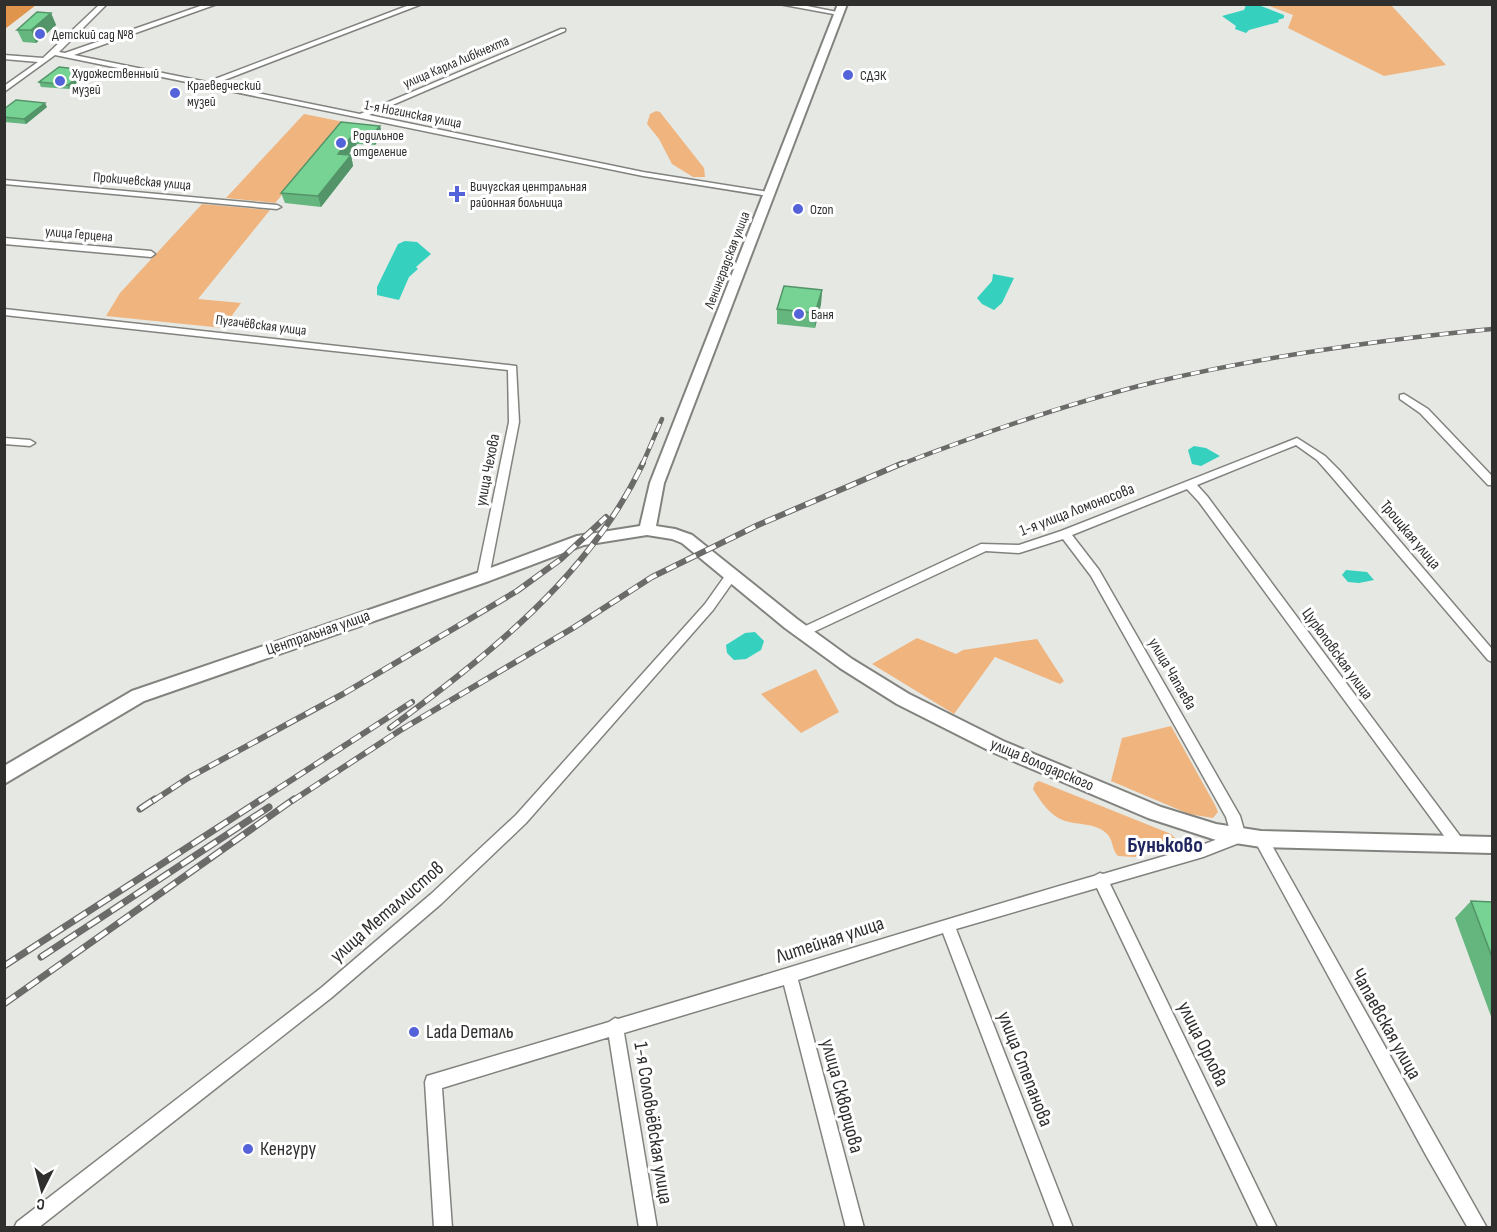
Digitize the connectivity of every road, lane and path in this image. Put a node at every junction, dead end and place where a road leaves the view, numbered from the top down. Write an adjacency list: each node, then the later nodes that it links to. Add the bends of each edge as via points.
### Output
1 (104, 4): 7 (street)
2 (214, 4): 8 (street)
3 (419, 4): 11 (street)
4 (782, 4): 5 (street)
5 (841, 9): 15 (main road, Ленинградская улица)
6 (563, 30): 13 (street, улица Карла Либкнехта)
7 (54, 53): 8 (street, 1-я Ногинская улица); 10 (street)
8 (66, 56): 11 (street, 1-я Ногинская улица)
9 (4, 57): 10 (street)
10 (46, 60): 12 (street)
11 (208, 84): 13 (street, 1-я Ногинская улица)
12 (4, 90)
13 (359, 117): 15 (street, 1-я Ногинская улица, via 643,174)
14 (4, 182): 16 (street, Прокичевская улица)
15 (768, 194): 27 (main road, Ленинградская улица, via 657,483)
16 (277, 207)
17 (4, 241): 18 (street, улица Герцена)
18 (151, 254)
19 (4, 312): 20 (street, Пугачёвская улица)
20 (513, 368): 30 (street, улица Чехова, via 514,422)
21 (1404, 397): 25 (street, via 1424,411)
22 (4, 441): 24 (street)
23 (1297, 441): 26 (street, 1-я улица Ломоносова); 32 (street, Троицкая улица, via 1336,474)
24 (30, 443)
25 (1492, 482)
26 (1189, 484): 28 (street, 1-я улица Ломоносова); 36 (street, Цурюповская улица)
27 (647, 530): 29 (main road, улица Володарского, via 687,539); 30 (main road, Центральная улица, via 582,540)
28 (1065, 534): 31 (street, 1-я улица Ломоносова, via 1019,549 985,547); 34 (street, улица Чапаева, via 1095,573 1233,816)
29 (731, 576): 31 (main road, улица Володарского); 42 (street, улица Металлистов, via 709,607 521,819 436,899 326,993)
30 (483, 577): 33 (main road, Центральная улица, via 138,696)
31 (803, 632): 34 (main road, улица Володарского, via 904,700 982,741 1187,826)
32 (1492, 657)
33 (4, 777)
34 (1239, 837): 35 (main road, улица Володарского); 38 (street, Литейная улица)
35 (1261, 839): 36 (main road, улица Володарского); 48 (street, Чапаевская улица)
36 (1458, 844): 37 (main road, улица Володарского)
37 (1492, 845)
38 (1100, 879): 39 (street, Литейная улица); 47 (street, улица Орлова)
39 (947, 925): 40 (street, Литейная улица); 46 (street, улица Степанова)
40 (789, 976): 41 (street, Литейная улица); 45 (street, улица Скворцова)
41 (615, 1026): 43 (street, Литейная улица, via 433,1082); 44 (street, 1-я Соловьёвская улица)
42 (23, 1227)
43 (443, 1227)
44 (648, 1227)
45 (855, 1227)
46 (1064, 1227)
47 (1268, 1227)
48 (1478, 1227)

